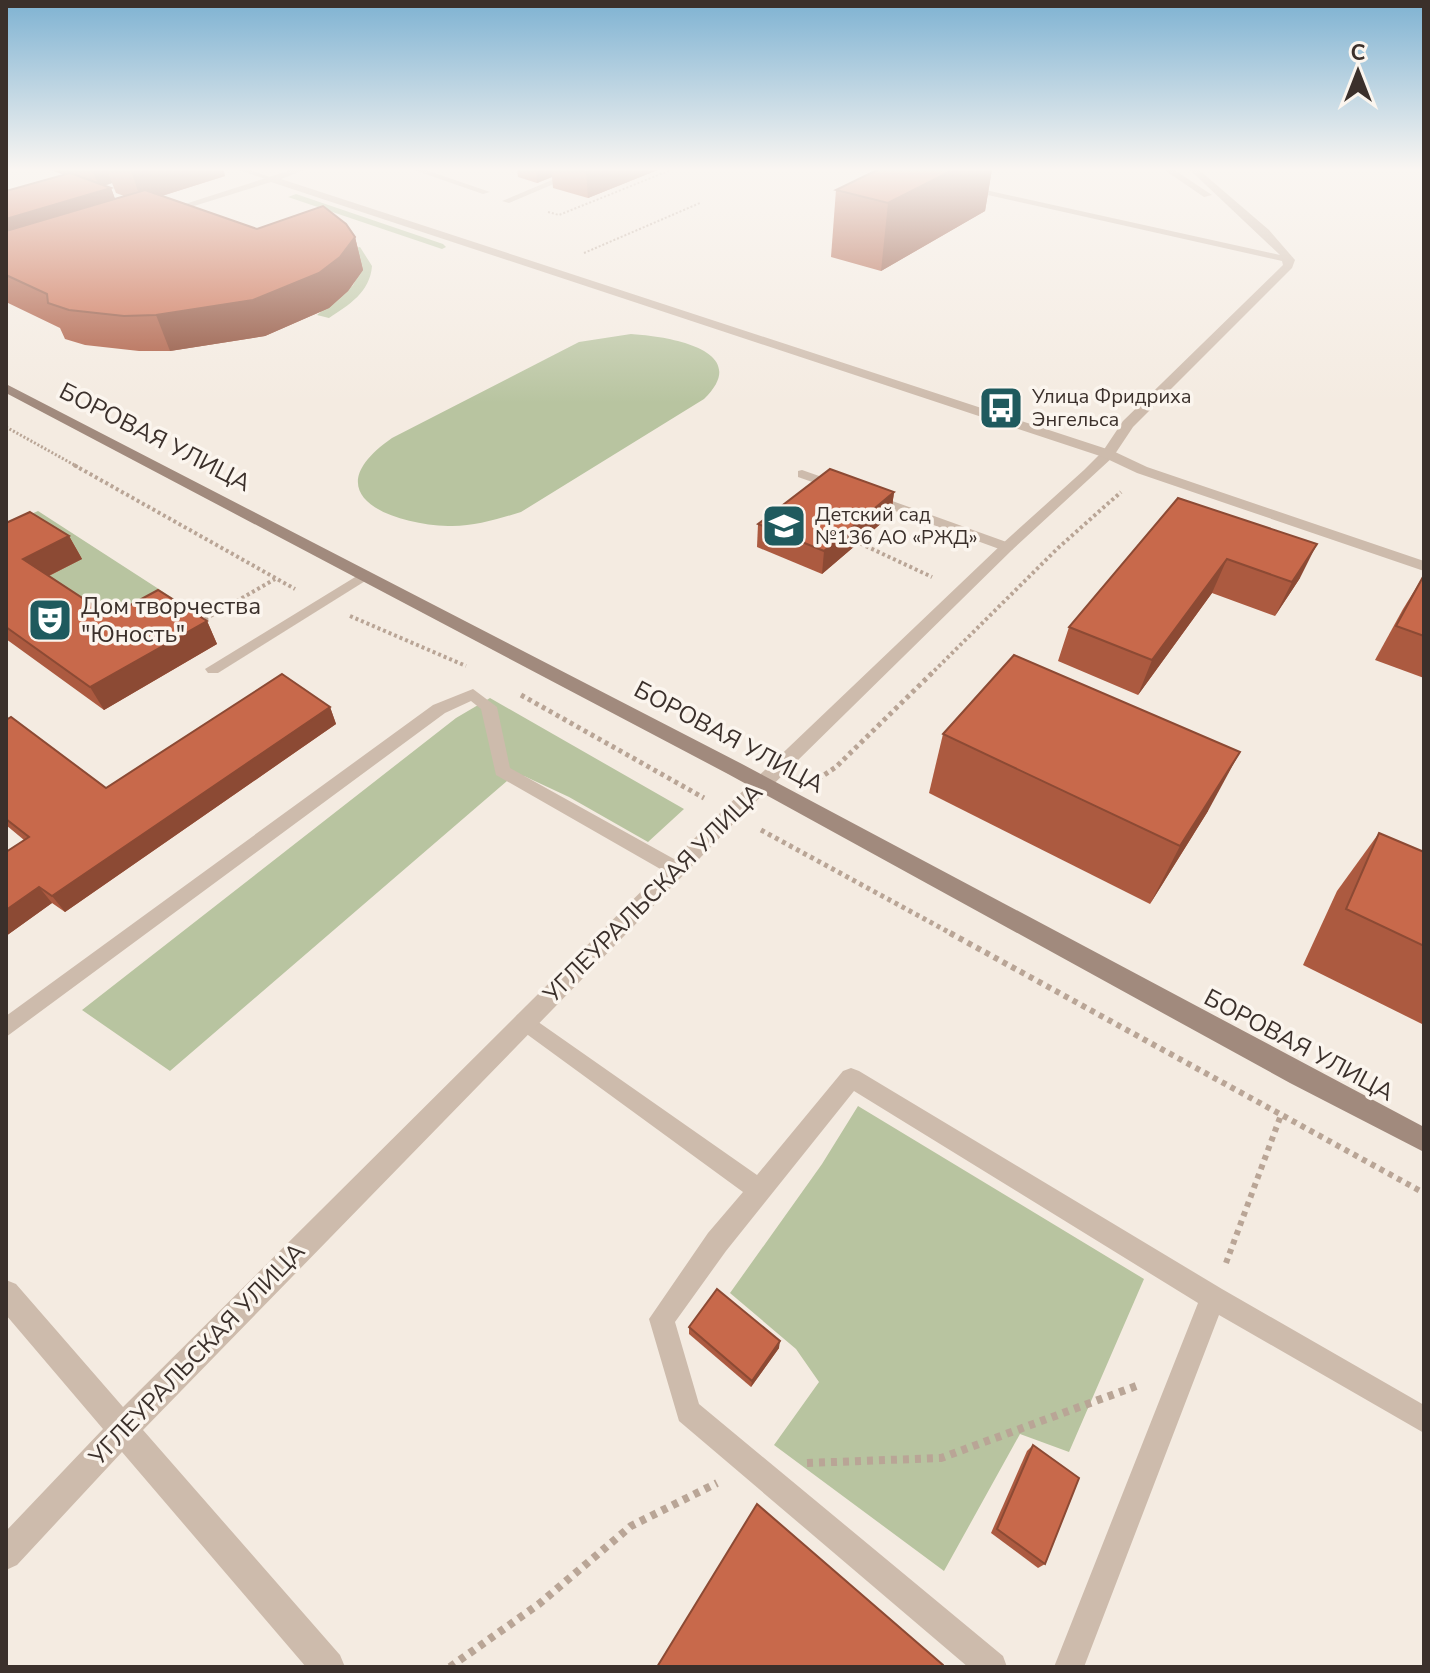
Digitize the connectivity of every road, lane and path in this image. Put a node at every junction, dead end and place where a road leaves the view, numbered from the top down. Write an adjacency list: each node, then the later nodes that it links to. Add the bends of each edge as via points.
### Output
1 (479, 247): 8 (street)
2 (599, 247): 5 (path)
3 (1232, 247): 6 (street)
4 (1282, 247): 6 (street)
5 (583, 254)
6 (1290, 260): 8 (street, УГЛЕУРАЛЬСКАЯ УЛИЦА, via 1128,424)
7 (6, 388): 14 (main road, БОРОВАЯ УЛИЦА)
8 (1108, 454): 12 (street, УГЛЕУРАЛЬСКАЯ УЛИЦА); 13 (street)
9 (802, 474): 12 (lane)
10 (1121, 492): 20 (path, via 1028,576 836,767)
11 (855, 541): 16 (path)
12 (1007, 547): 19 (street, УГЛЕУРАЛЬСКАЯ УЛИЦА)
13 (1424, 566)
14 (365, 575): 18 (lane); 19 (main road, БОРОВАЯ УЛИЦА)
15 (275, 578): 17 (path)
16 (941, 581)
17 (191, 627)
18 (213, 669)
19 (762, 783): 20 (main road, БОРОВАЯ УЛИЦА); 21 (street, УГЛЕУРАЛЬСКАЯ УЛИЦА)
20 (788, 798): 25 (main road, БОРОВАЯ УЛИЦА)
21 (676, 869): 22 (street, УГЛЕУРАЛЬСКАЯ УЛИЦА); 23 (lane, via 502,771 489,707 473,694 439,709)
22 (524, 1021): 26 (lane); 30 (street, УГЛЕУРАЛЬСКАЯ УЛИЦА)
23 (6, 1028)
24 (1281, 1115): 28 (path)
25 (1424, 1140)
26 (758, 1189): 28 (lane, via 851,1078); 33 (lane, via 662,1319 688,1412)
27 (6, 1294): 30 (street)
28 (1213, 1298): 29 (lane); 34 (lane)
29 (1424, 1420)
30 (123, 1429): 31 (street, УГЛЕУРАЛЬСКАЯ УЛИЦА); 32 (street)
31 (6, 1554)
32 (328, 1667)
33 (992, 1667)
34 (1069, 1667)

